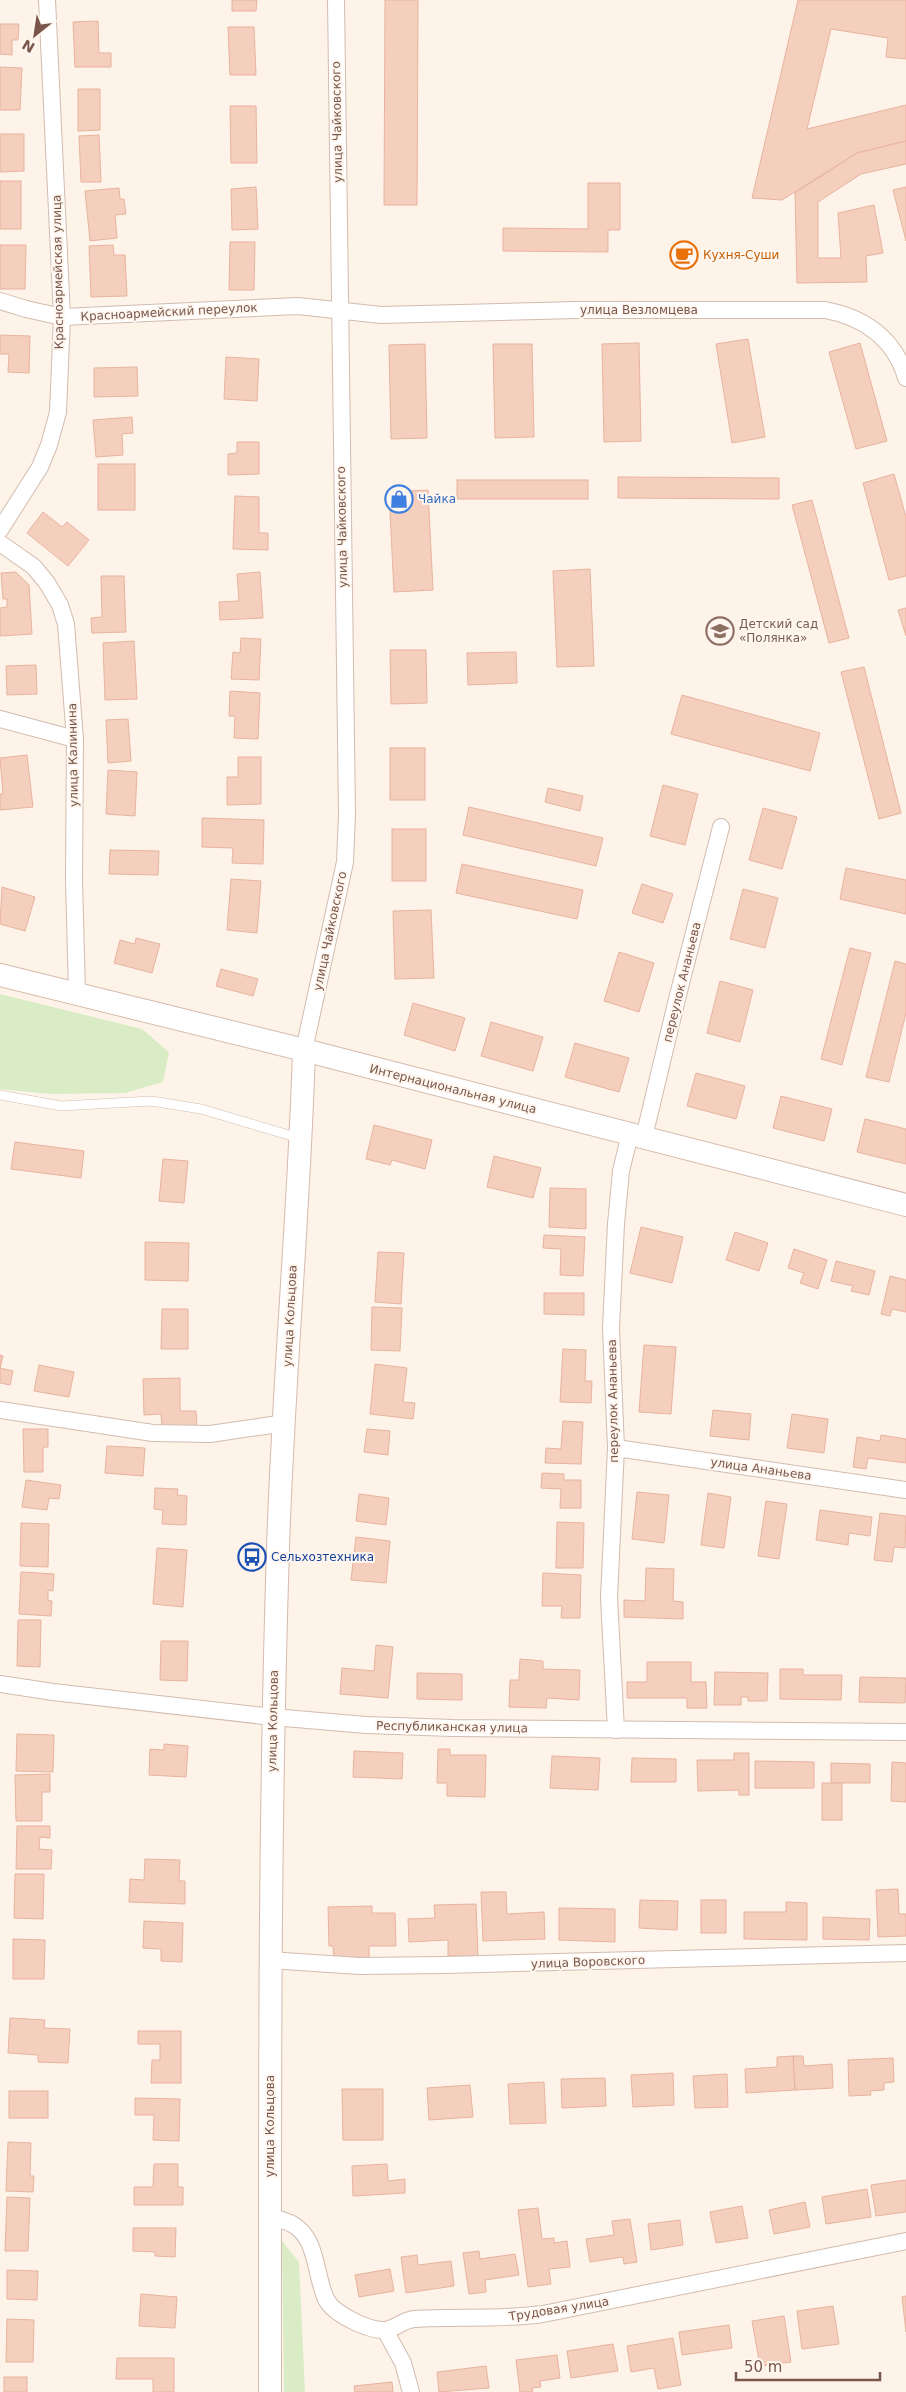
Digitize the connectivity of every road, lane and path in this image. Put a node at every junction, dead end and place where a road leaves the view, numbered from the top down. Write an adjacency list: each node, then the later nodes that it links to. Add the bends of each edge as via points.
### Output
1 (47, 0): 5 (street, Красноармейская улица)
2 (336, 0): 4 (street, улица Чайковского)
3 (0, 301): 5 (street, Красноармейский переулок)
4 (339, 312): 5 (street, Красноармейский переулок, via 298,306); 6 (street, улица Везломцева, via 381,315 576,310 825,310 856,319 884,337 893,348); 14 (street, улица Чайковского, via 347,814 345,862)
5 (62, 317): 7 (street, Красноармейская улица, via 58,412 49,445 40,467)
6 (906, 378)
7 (0, 530)
8 (0, 543): 10 (street, улица Калинина, via 34,567 60,605 66,624)
9 (0, 719): 10 (street)
10 (75, 739): 13 (street, улица Калинина)
11 (722, 828): 16 (street, переулок Ананьева)
12 (0, 975): 13 (main road, Интернациональная улица)
13 (77, 994): 14 (main road, Интернациональная улица)
14 (304, 1050): 16 (main road, Интернациональная улица); 17 (main road, улица Кольцова)
15 (0, 1095): 17 (lane, via 61,1106 151,1101 201,1110)
16 (637, 1136): 18 (main road, Интернациональная улица); 21 (street, переулок Ананьева, via 621,1171 613,1265 611,1328)
17 (302, 1139): 20 (main road, улица Кольцова)
18 (906, 1205)
19 (0, 1410): 20 (street, via 153,1433 210,1434)
20 (285, 1423): 24 (main road, улица Кольцова)
21 (616, 1448): 22 (street, улица Ананьева); 25 (street, переулок Ананьева, via 609,1598)
22 (906, 1490)
23 (0, 1684): 24 (street, Республиканская улица)
24 (273, 1717): 25 (street, Республиканская улица, via 424,1727); 28 (main road, улица Кольцова)
25 (616, 1730): 26 (street, Республиканская улица)
26 (906, 1732)
27 (906, 1953): 28 (street, улица Воровского, via 436,1966 358,1966)
28 (269, 1960): 29 (main road, улица Кольцова)
29 (271, 2216): 31 (street, via 294,2224 305,2236 326,2300 332,2308 367,2327); 32 (main road, улица Кольцова)
30 (906, 2241): 31 (street, Трудовая улица, via 543,2314 511,2318 412,2320)
31 (385, 2330): 33 (street, via 403,2363)
32 (270, 2392)
33 (411, 2392)

